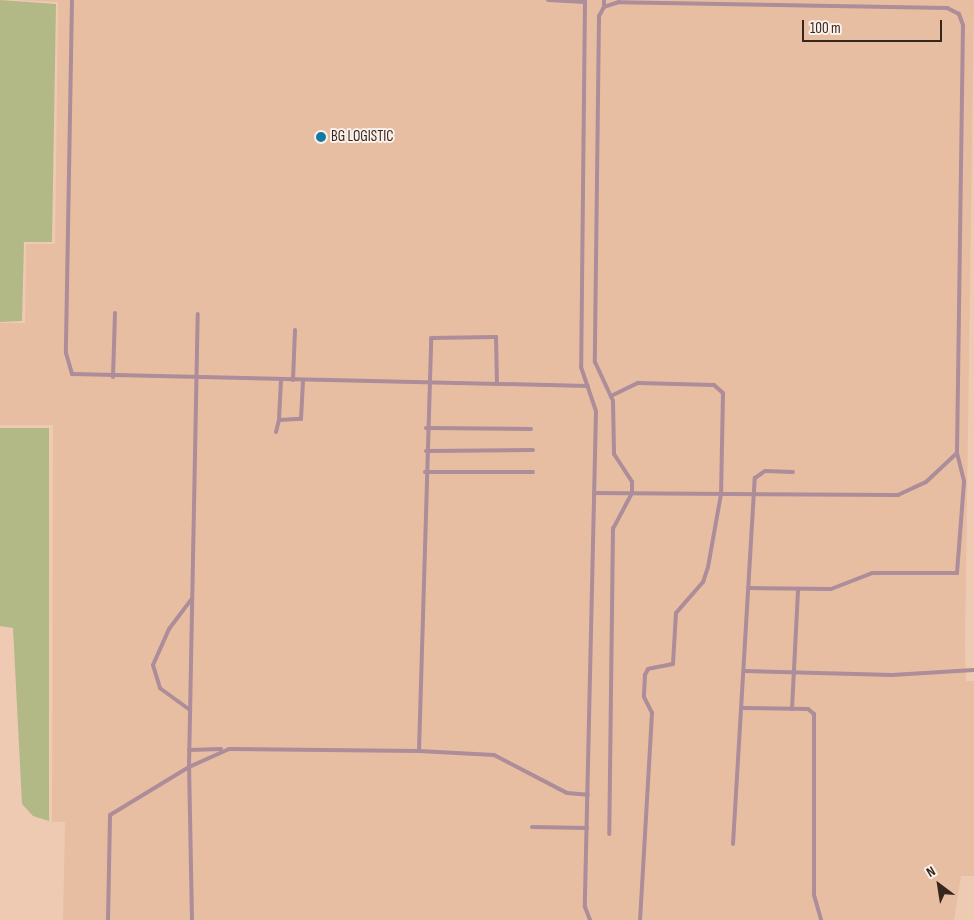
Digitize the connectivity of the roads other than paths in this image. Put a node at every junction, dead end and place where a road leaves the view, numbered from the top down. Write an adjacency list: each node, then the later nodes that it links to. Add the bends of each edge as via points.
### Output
1 (72, 0): 10 (lane, via 66,361 76,376)
2 (548, 0): 4 (lane)
3 (604, 0): 6 (lane)
4 (585, 1): 17 (lane, via 581,367)
5 (675, 2): 6 (lane, via 618,2); 25 (lane, via 947,8 959,14 963,25)
6 (604, 7): 18 (lane, via 599,16 594,362)
7 (115, 313): 10 (lane)
8 (198, 314): 11 (lane)
9 (295, 330): 13 (lane)
10 (113, 377): 11 (lane)
11 (196, 379): 12 (lane); 35 (lane)
12 (281, 380): 13 (lane); 19 (lane)
13 (293, 380): 14 (lane)
14 (303, 381): 15 (lane); 19 (lane, via 301,419)
15 (427, 383): 16 (lane); 16 (lane, via 433,337 492,336 498,341); 20 (lane)
16 (497, 384): 17 (lane)
17 (588, 386): 29 (lane, via 596,411)
18 (611, 396): 30 (lane, via 614,454 632,480); 31 (lane, via 631,384 720,386)
19 (279, 420): 22 (lane)
20 (426, 428): 21 (lane); 24 (lane)
21 (531, 429)
22 (276, 432)
23 (533, 450): 24 (lane)
24 (426, 451): 26 (lane)
25 (958, 453): 32 (lane, via 907,494); 34 (lane, via 964,481 959,571 872,573 831,589)
26 (425, 472): 27 (lane); 44 (lane)
27 (533, 472)
28 (793, 472): 32 (lane, via 757,473)
29 (594, 493): 30 (lane); 46 (lane)
30 (632, 493): 31 (lane); 49 (lane, via 614,528)
31 (721, 494): 32 (lane); 54 (lane, via 703,582 676,613 672,664 648,669 645,675 644,697 652,713)
32 (754, 494): 33 (lane)
33 (749, 588): 34 (lane); 37 (lane)
34 (798, 589): 38 (lane)
35 (192, 599): 41 (lane); 41 (lane, via 169,629 153,665 156,683)
36 (974, 670): 38 (lane, via 892,675)
37 (745, 671): 38 (lane); 39 (lane)
38 (794, 673): 40 (lane)
39 (743, 708): 40 (lane); 50 (lane)
40 (792, 709): 55 (lane, via 808,709 816,722 814,895)
41 (190, 710): 43 (lane)
42 (229, 748): 43 (lane); 44 (lane); 45 (lane)
43 (189, 750): 45 (lane)
44 (418, 751): 46 (lane, via 494,755 567,793)
45 (189, 767): 51 (lane, via 110,815); 52 (lane)
46 (588, 795): 48 (lane)
47 (532, 827): 48 (lane)
48 (587, 828): 53 (lane, via 585,907)
49 (609, 834)
50 (733, 844)
51 (108, 920)
52 (192, 920)
53 (590, 920)
54 (640, 920)
55 (821, 920)

